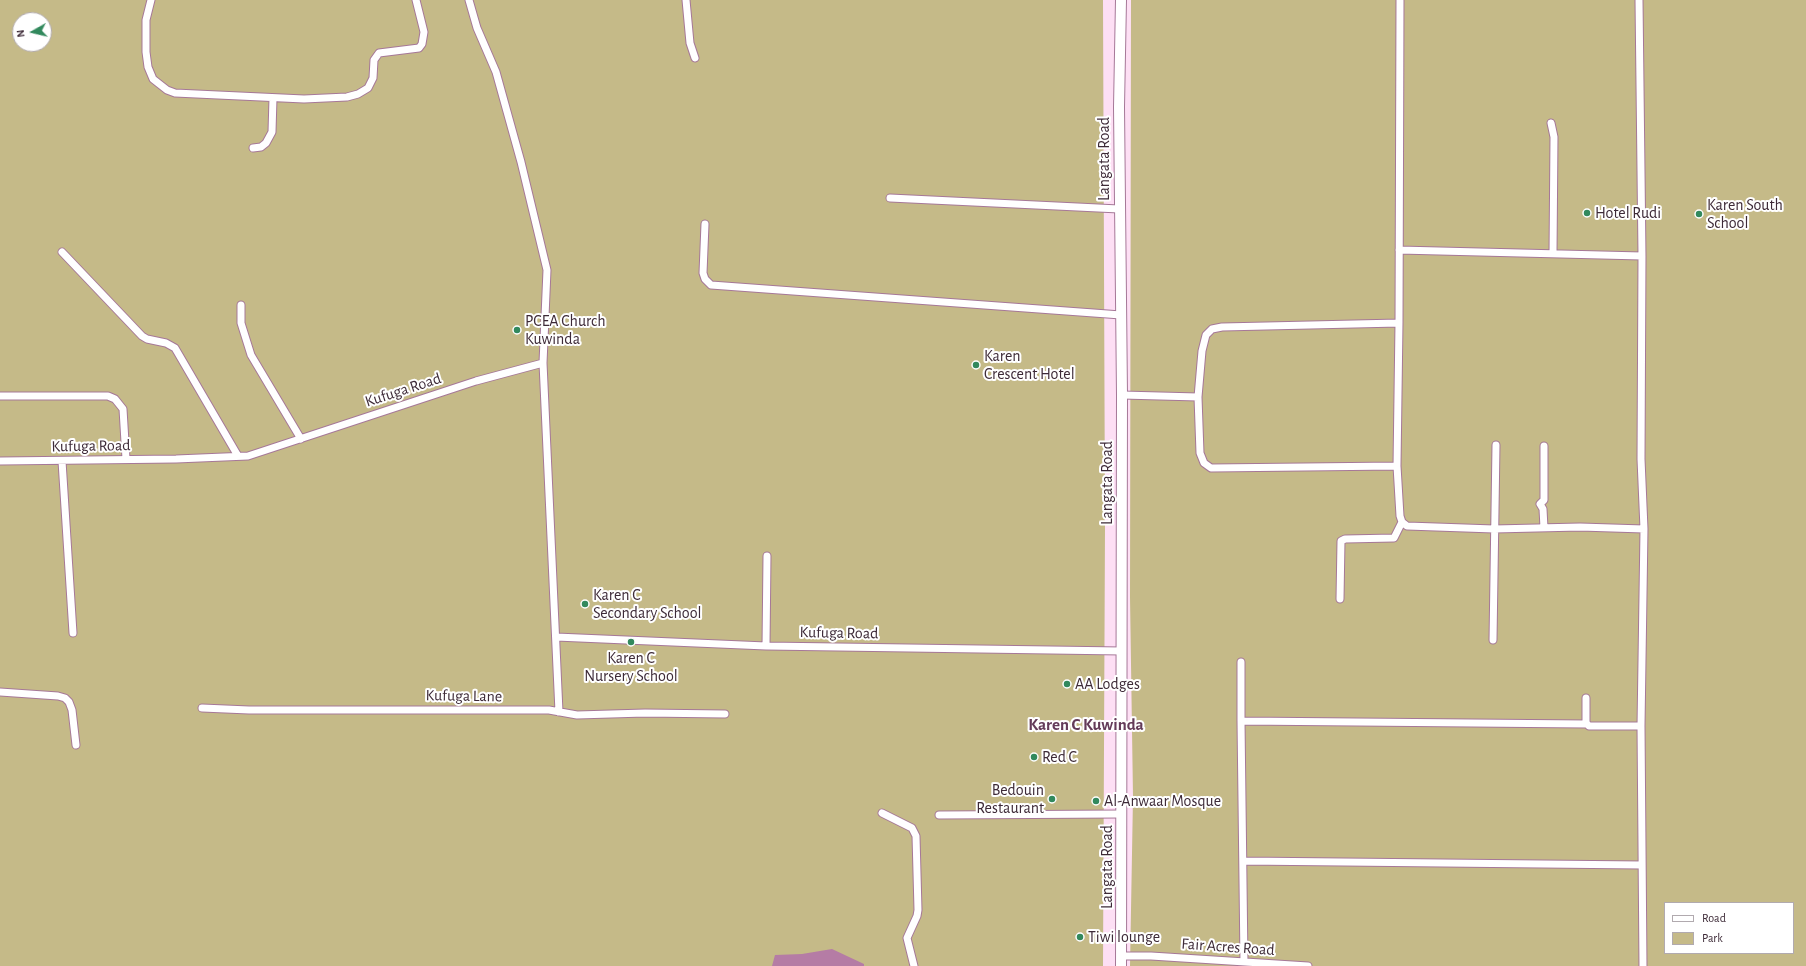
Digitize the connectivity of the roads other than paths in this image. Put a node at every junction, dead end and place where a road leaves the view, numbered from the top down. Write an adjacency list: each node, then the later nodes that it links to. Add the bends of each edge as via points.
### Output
1 (151, 0): 9 (street, via 146,20 146,52 153,79 175,93)
2 (416, 0): 9 (street, via 424,32 422,44 419,48 379,53 374,60 373,78 368,88 347,97 304,100)
3 (469, 0): 22 (street, via 477,28 496,72 547,270)
4 (686, 0): 8 (street, via 690,43)
5 (1120, 0): 13 (main road, Langata Road)
6 (1400, 0): 15 (street)
7 (1639, 0): 18 (street)
8 (695, 58)
9 (273, 98): 11 (street, via 272,132 266,143)
10 (1551, 123): 17 (street, via 1554,137)
11 (253, 148)
12 (890, 198): 13 (street)
13 (1119, 209): 20 (main road, Langata Road)
14 (705, 224): 20 (street, via 703,273 710,285)
15 (1399, 250): 17 (street); 21 (street)
16 (62, 252): 29 (street, via 142,336 174,348)
17 (1553, 253): 18 (street)
18 (1642, 256): 37 (street, via 1641,459)
19 (241, 305): 26 (street, via 241,323 251,355)
20 (1121, 315): 23 (main road, Langata Road)
21 (1399, 323): 25 (street, via 1212,329 1206,335 1202,351); 33 (street)
22 (543, 363): 26 (street, Kufuga Road, via 476,381); 41 (street)
23 (1122, 395): 25 (street); 44 (main road, Langata Road)
24 (0, 396): 30 (street, via 108,396 115,399 123,409)
25 (1198, 398): 33 (street, via 1200,453 1204,463 1211,468)
26 (301, 439): 29 (street, Kufuga Road, via 248,456)
27 (1496, 445): 36 (street)
28 (1544, 446): 35 (street, via 1544,500 1540,504 1543,509)
29 (238, 456): 30 (street, Kufuga Road)
30 (126, 459): 32 (street, Kufuga Road)
31 (0, 461): 32 (street, Kufuga Road)
32 (62, 461): 40 (street)
33 (1398, 466): 34 (street)
34 (1402, 522): 36 (street, via 1412,528); 39 (street, via 1394,538 1341,541)
35 (1544, 528): 36 (street); 37 (street)
36 (1494, 529): 42 (street)
37 (1644, 529): 53 (street)
38 (767, 556): 43 (street)
39 (1340, 599)
40 (73, 633)
41 (556, 636): 43 (street, Kufuga Road); 49 (street)
42 (1493, 640)
43 (766, 646): 44 (street, Kufuga Road)
44 (1122, 650): 56 (main road, Langata Road)
45 (1241, 662): 51 (street)
46 (0, 692): 54 (street, via 64,698 72,710)
47 (1586, 698): 52 (street)
48 (202, 708): 49 (street, Kufuga Lane)
49 (559, 712): 50 (street, Kufuga Lane, via 578,715)
50 (725, 714)
51 (1241, 721): 52 (street); 58 (street)
52 (1587, 724): 53 (street)
53 (1641, 726): 59 (street)
54 (76, 745)
55 (882, 813): 62 (street, via 912,828 916,836 918,910 907,938)
56 (1122, 814): 57 (street); 60 (main road, Langata Road)
57 (939, 815)
58 (1243, 861): 59 (street); 61 (street)
59 (1642, 865): 64 (street)
60 (1121, 961): 61 (street, Fair Acres Road, via 1151,956)
61 (1244, 962): 63 (street, Fair Acres Road)
62 (914, 966)
63 (1308, 966)
64 (1643, 966)

